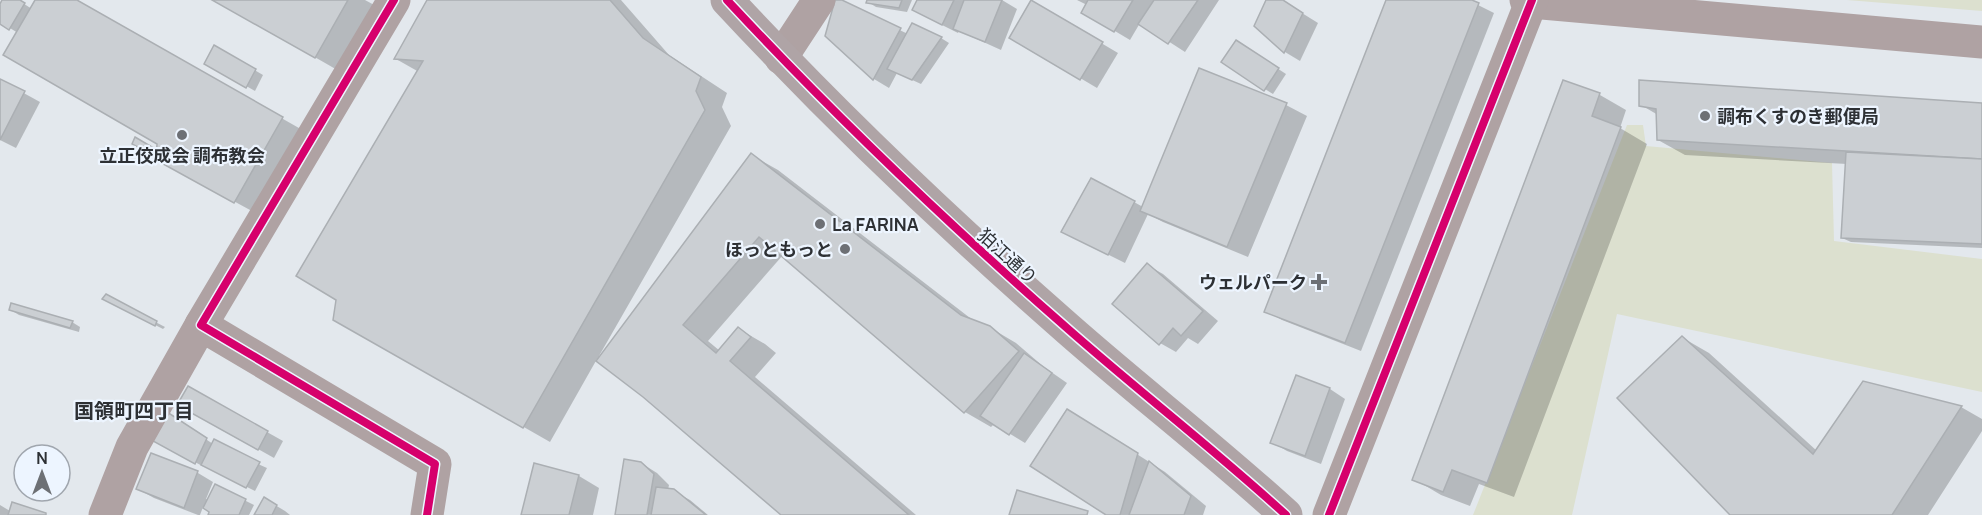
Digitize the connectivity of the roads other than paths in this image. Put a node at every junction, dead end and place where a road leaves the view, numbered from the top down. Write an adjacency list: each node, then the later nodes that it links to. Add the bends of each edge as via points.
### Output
1 (394, 0): 7 (street)
2 (727, 0): 6 (main road, 狛江通り)
3 (819, 0): 6 (street)
4 (1530, 1): 5 (street); 11 (street)
5 (1982, 42)
6 (781, 58): 10 (main road, 狛江通り, via 931,206 1051,315)
7 (201, 325): 8 (street, via 132,447); 9 (street, via 435,464)
8 (105, 515)
9 (427, 515)
10 (1286, 515)
11 (1329, 515)

